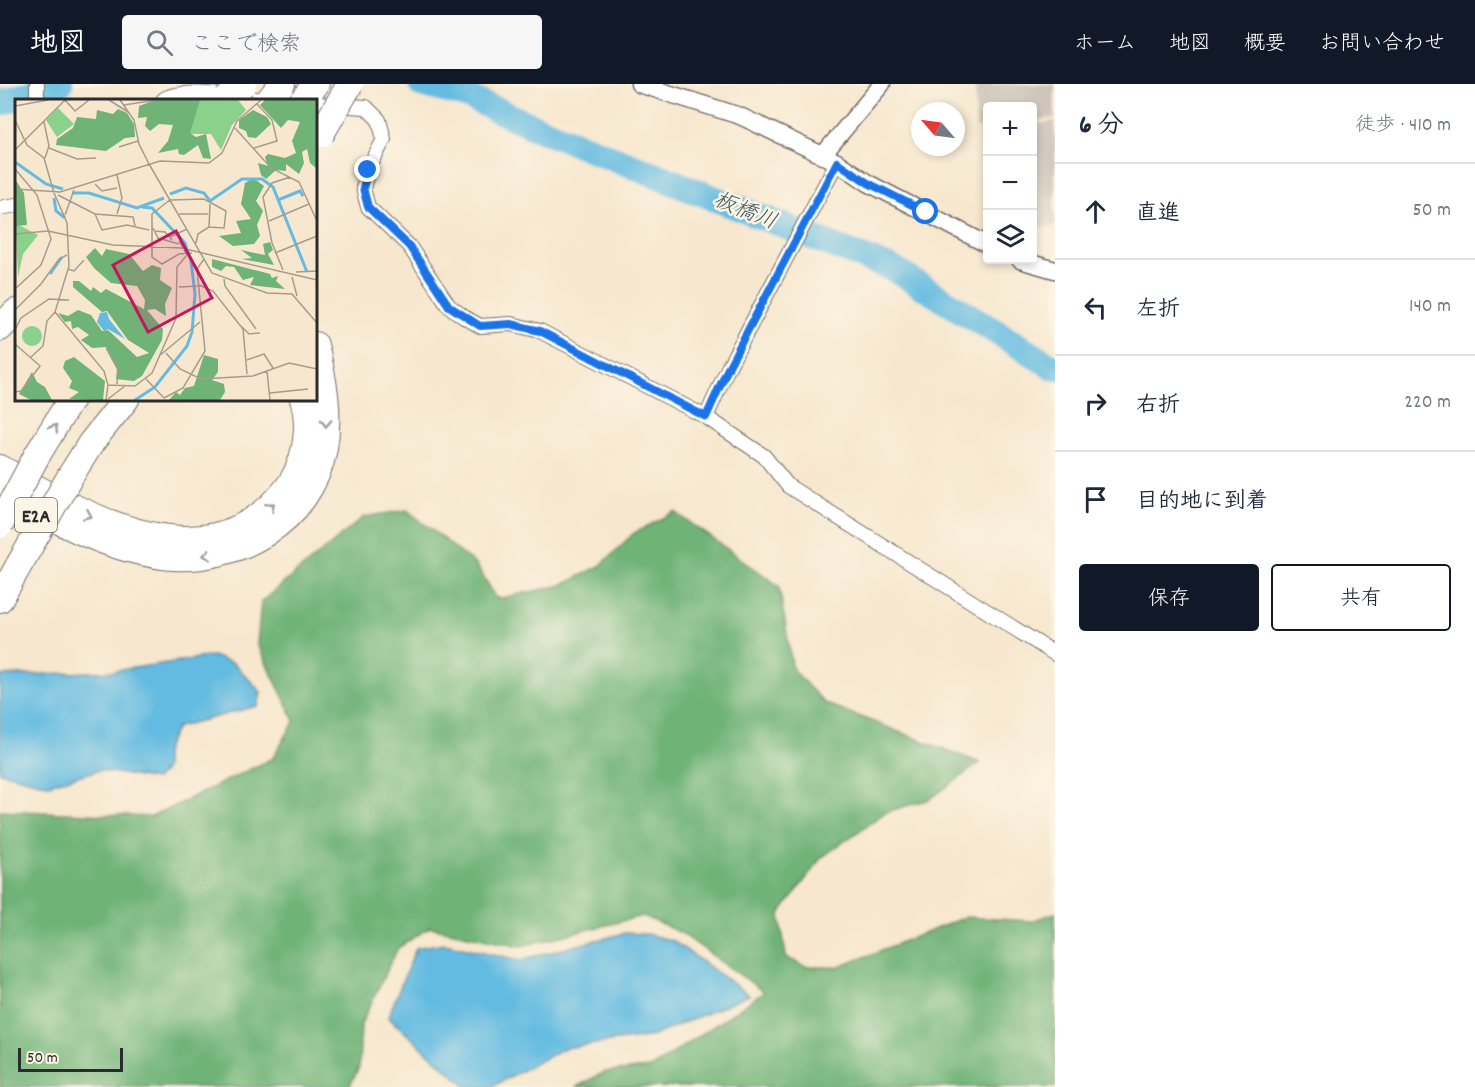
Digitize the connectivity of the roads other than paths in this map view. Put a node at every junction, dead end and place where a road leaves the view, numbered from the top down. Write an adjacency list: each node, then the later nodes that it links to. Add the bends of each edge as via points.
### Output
1 (243, 84): 8 (highway, bridge)
2 (282, 84): 10 (highway)
3 (316, 84): 11 (highway)
4 (350, 84): 13 (highway, bridge)
5 (639, 84): 14 (street, via 740,116)
6 (882, 84): 14 (street)
7 (164, 99): 9 (street, via 190,93)
8 (227, 99)
9 (258, 99)
10 (270, 99)
11 (304, 99)
12 (316, 104): 27 (street, via 366,107 379,120 384,139 363,188 368,207 409,246 449,306 480,326 511,324 540,331)
13 (318, 141)
14 (829, 159): 17 (street); 27 (street)
15 (15, 205): 16 (street)
16 (0, 208)
17 (983, 242)
18 (1034, 264): 19 (street)
19 (1055, 270)
20 (15, 313): 21 (highway)
21 (0, 328)
22 (316, 350): 30 (highway, one-way to 30, via 326,405 324,449 316,474 289,516 245,545 191,558 136,550 84,533)
23 (70, 400): 31 (highway, E2A, one-way to 23, bridge)
24 (104, 400): 29 (highway, E2A)
25 (125, 400): 29 (highway)
26 (303, 400): 28 (highway, one-way to 26, via 73,509 117,527 171,539 217,535 257,519 288,487 306,445 308,422)
27 (706, 417): 34 (street, via 764,456 788,486)
28 (0, 468)
29 (67, 473): 32 (highway, E2A)
30 (0, 489)
31 (0, 525)
32 (10, 568): 33 (highway)
33 (0, 599)
34 (1055, 654)

